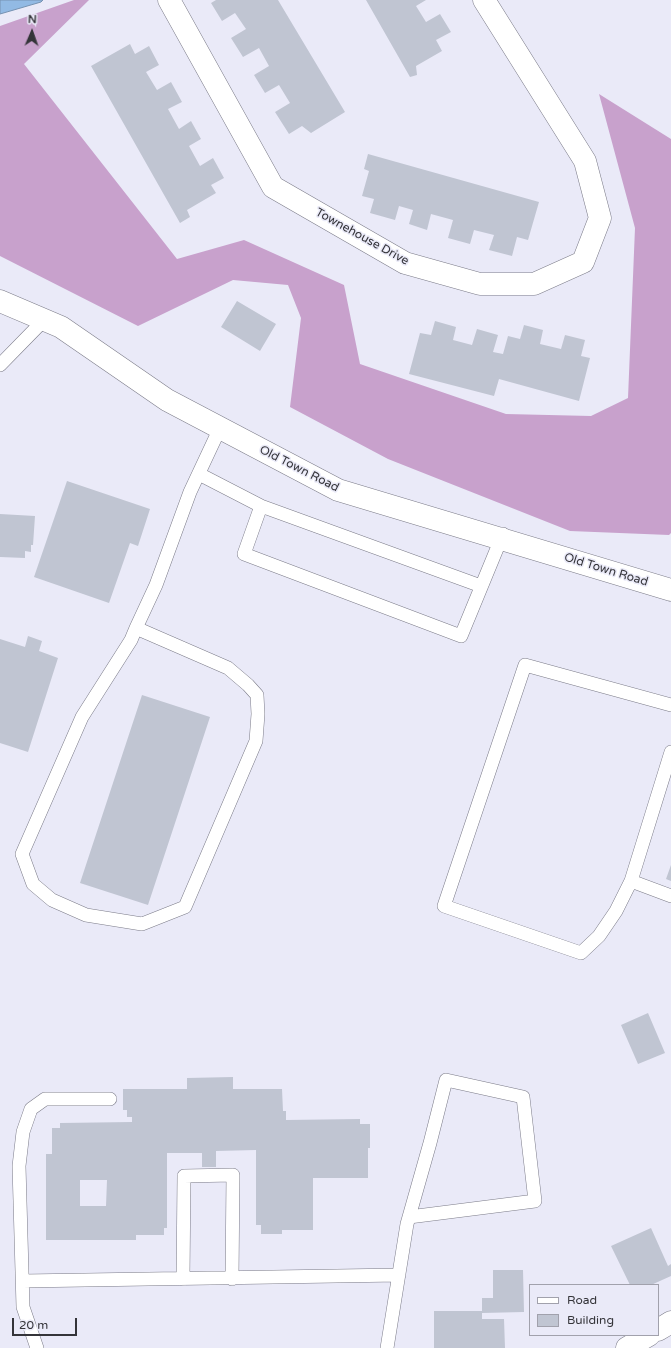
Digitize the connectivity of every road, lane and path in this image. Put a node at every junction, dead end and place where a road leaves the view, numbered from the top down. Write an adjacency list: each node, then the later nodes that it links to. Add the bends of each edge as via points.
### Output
1 (169, 0): 2 (street, Townehouse Drive, via 273,187 405,263 480,284 534,284 583,262 600,218 585,161)
2 (484, 0)
3 (0, 301): 4 (street, Old Town Road)
4 (44, 320): 5 (lane); 6 (street, Old Town Road, via 61,327 167,400)
5 (0, 365)
6 (220, 428): 7 (lane); 9 (street, Old Town Road, via 338,490)
7 (199, 474): 8 (lane); 12 (lane, via 156,585)
8 (261, 506): 10 (lane); 10 (lane, via 244,554 461,636)
9 (502, 536): 10 (lane); 11 (street, Old Town Road)
10 (481, 586)
11 (671, 590)
12 (136, 628): 12 (lane, via 82,717 22,854 33,884 52,900 86,915 142,924 185,907 256,741 258,714 257,695 228,668)
13 (671, 705): 15 (lane, via 525,665 444,906 581,953 599,936 616,911)
14 (671, 752): 15 (lane)
15 (631, 881): 16 (lane)
16 (671, 896)
17 (110, 1099): 22 (lane, via 45,1099 31,1109 22,1132 19,1166)
18 (409, 1217): 18 (lane, via 446,1080 523,1097 535,1201); 19 (lane)
19 (399, 1275): 21 (lane); 27 (lane)
20 (183, 1279): 21 (lane); 21 (lane, via 184,1176 232,1175); 22 (lane)
21 (232, 1279)
22 (23, 1282): 26 (lane, via 23,1307)
23 (671, 1322): 24 (street)
24 (659, 1329)
25 (647, 1336): 28 (street)
26 (37, 1348)
27 (387, 1348)
28 (627, 1348)

